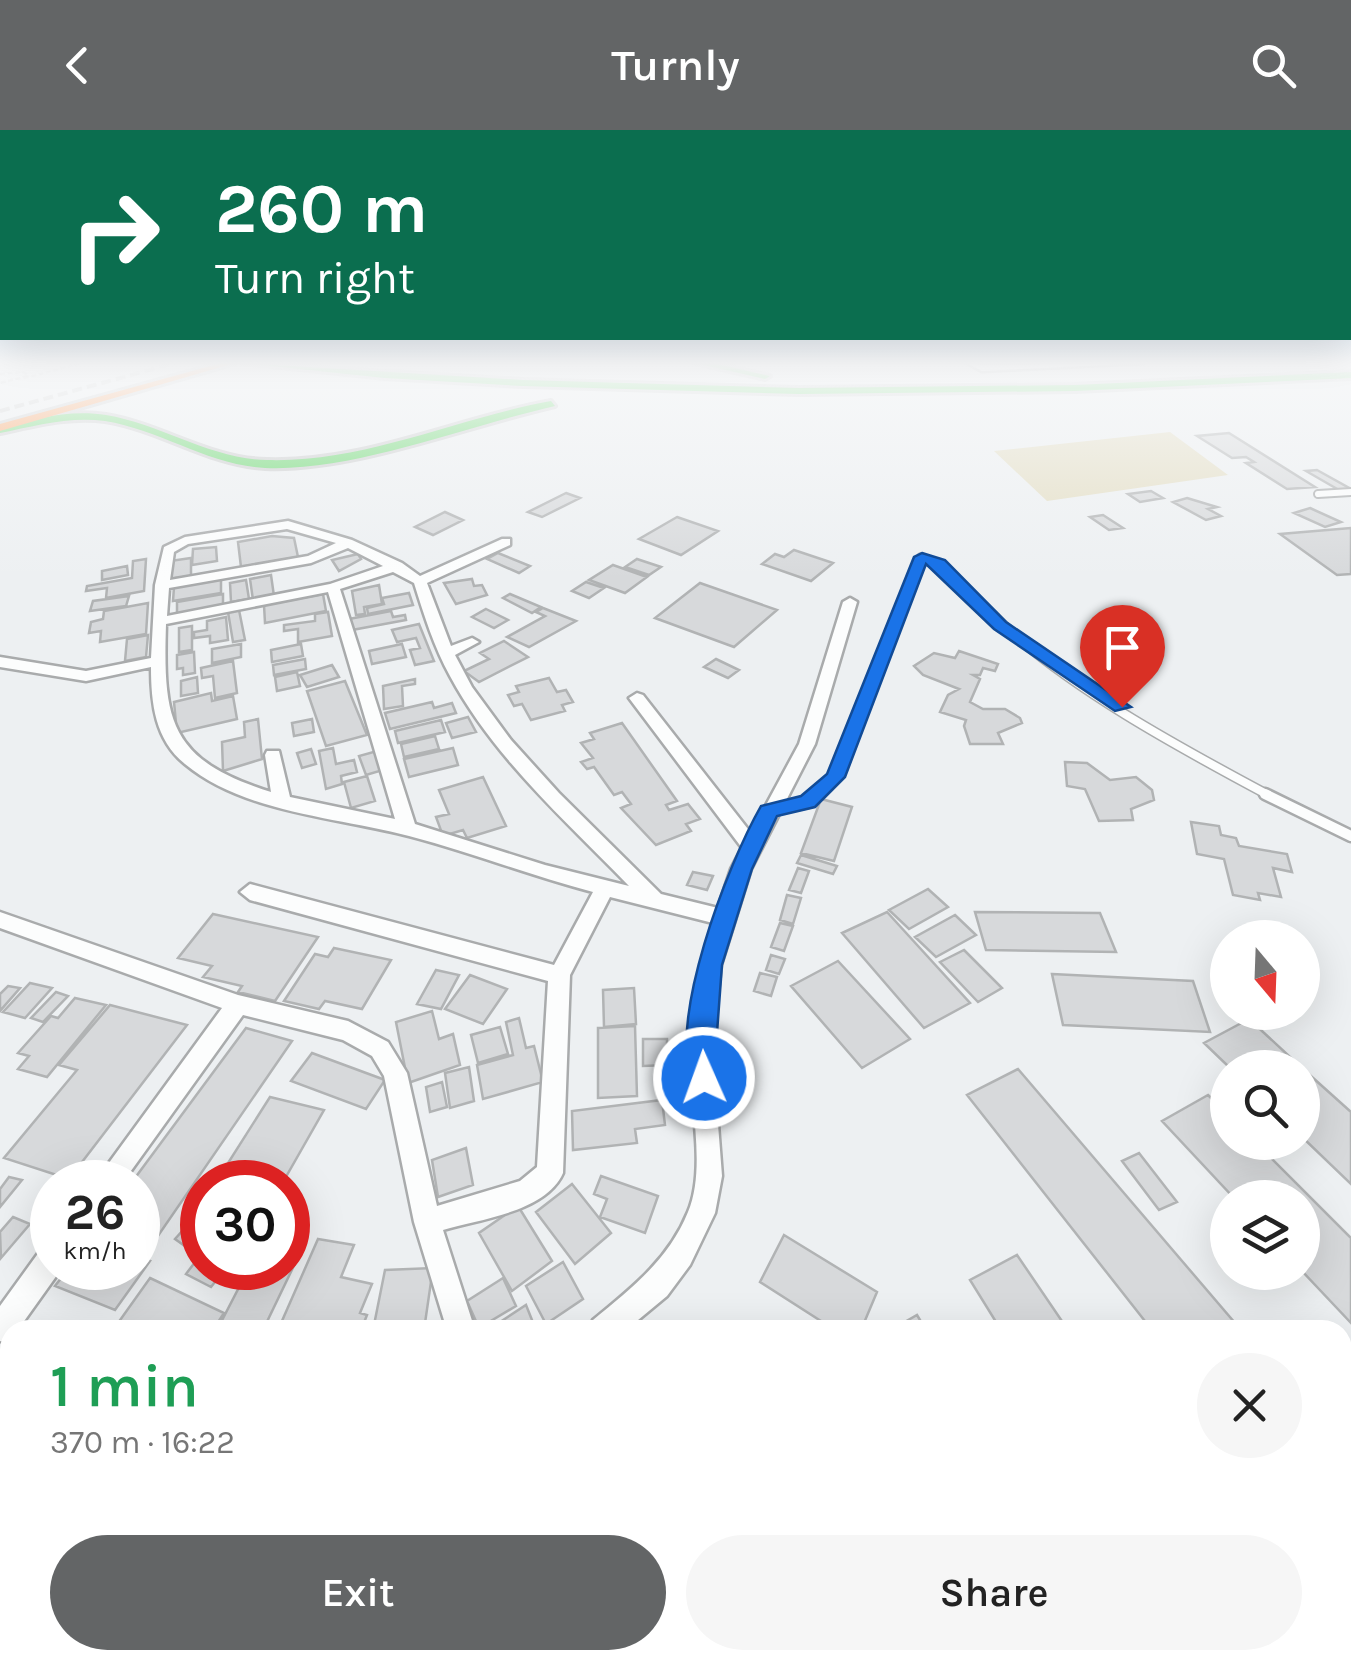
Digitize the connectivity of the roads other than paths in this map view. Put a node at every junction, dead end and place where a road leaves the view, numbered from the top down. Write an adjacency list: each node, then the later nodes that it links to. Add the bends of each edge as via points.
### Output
1 (162, 435): 4 (main road, via 239,461 289,463 338,458)
2 (187, 435): 3 (main road, via 259,454 291,454)
3 (377, 435)
4 (423, 435)
5 (1351, 492): 6 (lane)
6 (1318, 494)
7 (506, 542): 10 (street)
8 (348, 543): 9 (street); 11 (street, via 311,559); 11 (street, via 288,526 185,541 168,550)
9 (397, 566): 10 (street); 12 (street)
10 (420, 582): 16 (street)
11 (162, 585): 14 (street)
12 (333, 587): 14 (street); 23 (street)
13 (850, 602): 22 (street, via 806,744)
14 (162, 621): 17 (street)
15 (472, 642): 16 (street)
16 (446, 653): 28 (street, via 508,745)
17 (162, 660): 18 (street, via 86,676); 21 (street, via 161,711 172,740 202,767)
18 (0, 662)
19 (637, 698): 25 (street)
20 (273, 755): 21 (street)
21 (282, 803): 23 (street)
22 (769, 811): 24 (lane, via 808,802 836,777 922,557 940,564 1000,626 1064,670 1262,795); 25 (street)
23 (407, 829): 26 (street)
24 (1351, 836)
25 (751, 846): 29 (street)
26 (606, 888): 28 (street); 31 (street)
27 (250, 892): 31 (street)
28 (653, 898): 29 (street)
29 (722, 917): 38 (street, via 700,1047 709,1176 702,1212 657,1286)
30 (0, 920): 32 (street)
31 (559, 975): 34 (street, via 550,1173 527,1192)
32 (238, 1004): 33 (street); 34 (street, via 348,1031 380,1050 395,1073)
33 (124, 1160)
34 (427, 1222): 37 (street)
35 (30, 1288): 36 (street)
36 (7, 1320)
37 (458, 1320)
38 (615, 1320)

